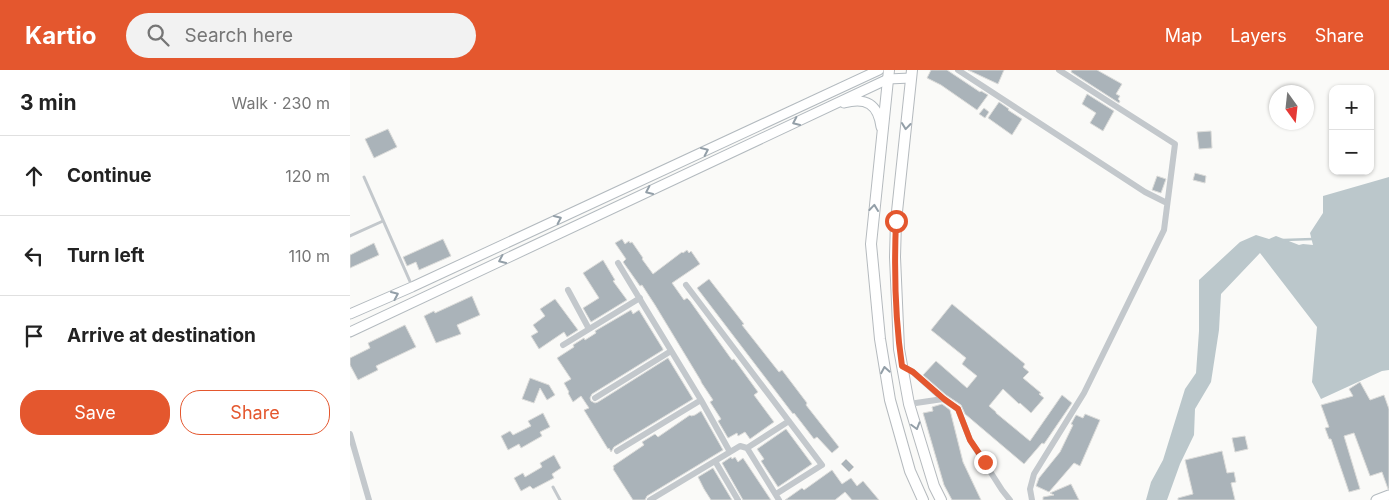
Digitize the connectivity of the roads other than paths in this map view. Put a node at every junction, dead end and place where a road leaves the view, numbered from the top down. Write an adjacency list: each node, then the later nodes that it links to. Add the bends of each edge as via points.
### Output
1 (864, 70): 7 (main road)
2 (879, 70): 7 (main road)
3 (958, 70): 11 (street, via 1145,192)
4 (1059, 70): 11 (street, via 1174,144)
5 (888, 74): 6 (main road); 8 (main road); 9 (main road)
6 (912, 74): 24 (main road, one-way to 24, via 896,221)
7 (814, 100): 16 (main road, one-way to 7)
8 (818, 111): 9 (main road, via 852,101 868,103 880,117); 21 (main road, one-way to 21)
9 (882, 135): 42 (main road, one-way to 9, via 910,471 890,400 880,339 871,244)
10 (364, 177): 12 (lane)
11 (1167, 202): 45 (street, via 1164,230 1156,247 1084,392 1034,474 1030,489)
12 (383, 221): 13 (lane); 16 (lane)
13 (350, 236)
14 (618, 263): 18 (street)
15 (686, 285): 29 (street)
16 (412, 287): 19 (main road, one-way to 16)
17 (568, 290): 20 (street)
18 (640, 298): 20 (street); 23 (street)
19 (350, 314)
20 (589, 329): 22 (street)
21 (350, 332)
22 (563, 345)
23 (671, 351): 25 (street); 27 (street)
24 (902, 366): 26 (street); 28 (main road)
25 (595, 398)
26 (944, 399): 28 (street); 44 (street, via 958,409 970,440)
27 (701, 400): 32 (street); 33 (street)
28 (909, 404): 43 (main road, one-way to 43)
29 (789, 421): 31 (street); 37 (street, via 822,465)
30 (350, 434): 38 (street)
31 (747, 448): 33 (street, via 740,446); 37 (street)
32 (617, 451)
33 (730, 452): 34 (street)
34 (715, 461): 40 (street); 41 (street)
35 (553, 487): 39 (lane)
36 (1389, 494): 46 (main road)
37 (778, 497)
38 (368, 500)
39 (560, 500)
40 (650, 500)
41 (738, 500)
42 (923, 500)
43 (941, 500)
44 (1010, 500)
45 (1032, 500)
46 (1376, 500)

